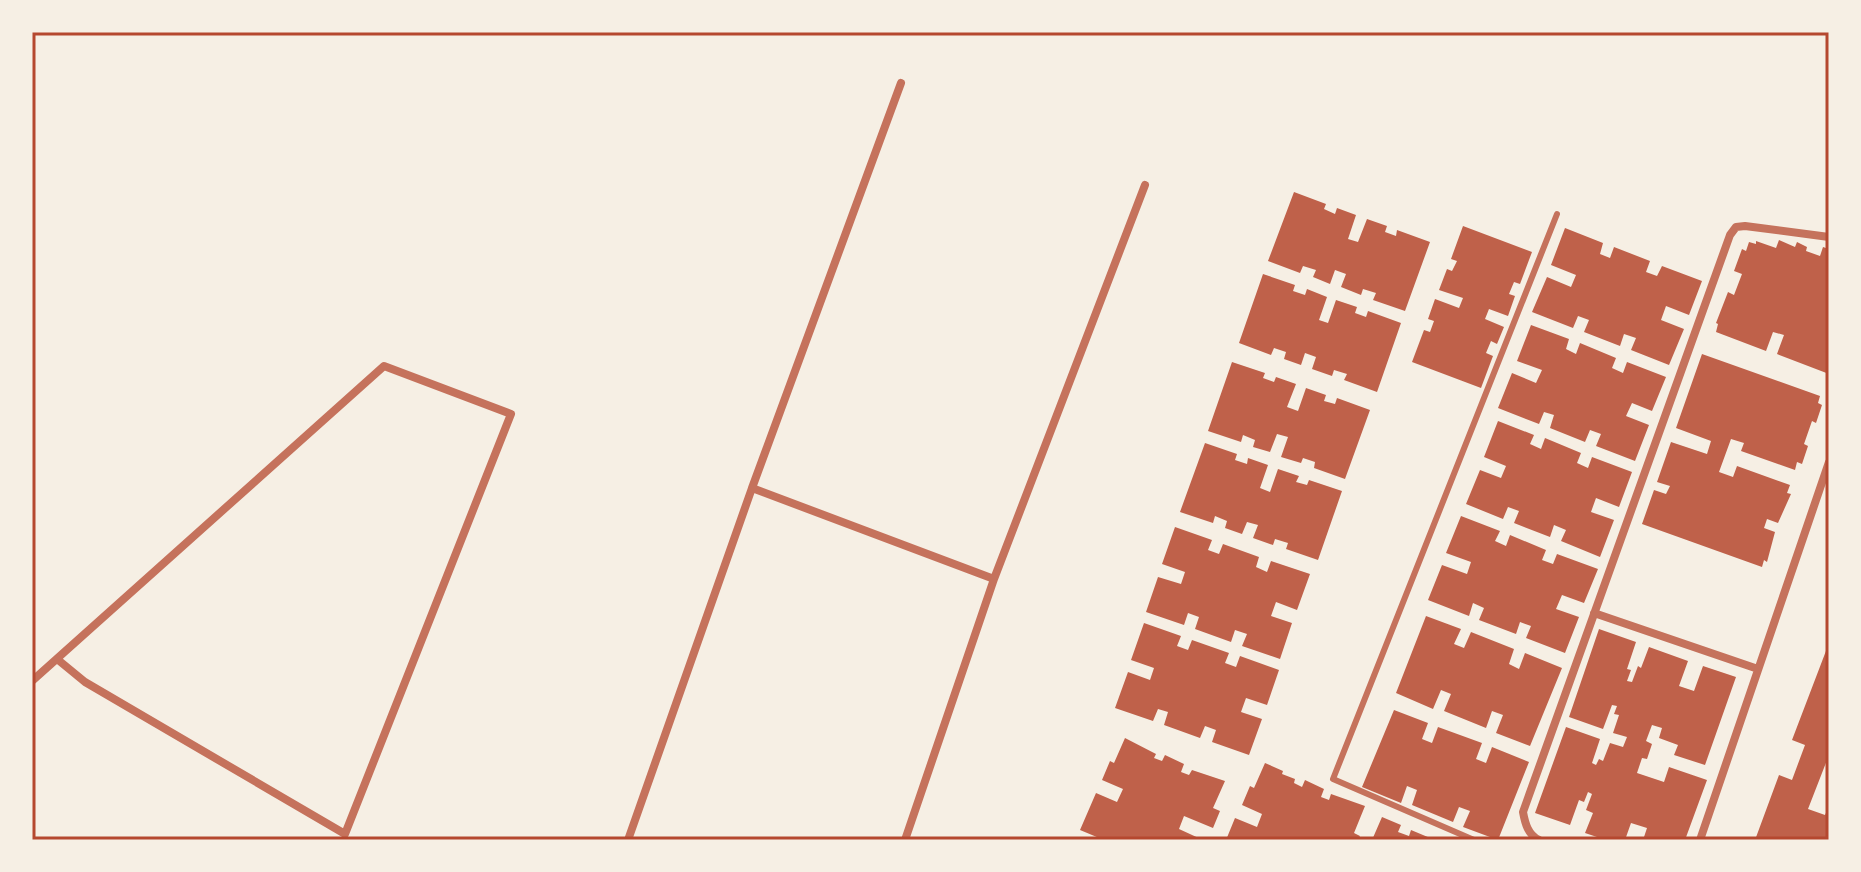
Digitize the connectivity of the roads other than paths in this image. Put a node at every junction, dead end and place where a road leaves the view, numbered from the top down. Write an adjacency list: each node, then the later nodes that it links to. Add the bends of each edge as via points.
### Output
1 (901, 83): 6 (street)
2 (1145, 185): 7 (street)
3 (1557, 214): 16 (lane, via 1333,779)
4 (1829, 237): 8 (street, via 1745,226 1730,235)
5 (1829, 462): 10 (street)
6 (752, 488): 7 (street); 14 (street)
7 (994, 579): 15 (street)
8 (1594, 613): 10 (street); 17 (street, via 1523,812)
9 (57, 659): 11 (street); 12 (street, via 85,682); 12 (street, via 384,366 511,414)
10 (1758, 669): 18 (street)
11 (32, 681)
12 (345, 834): 13 (street)
13 (353, 840)
14 (628, 840)
15 (905, 840)
16 (1474, 840)
17 (1539, 840)
18 (1700, 840)

